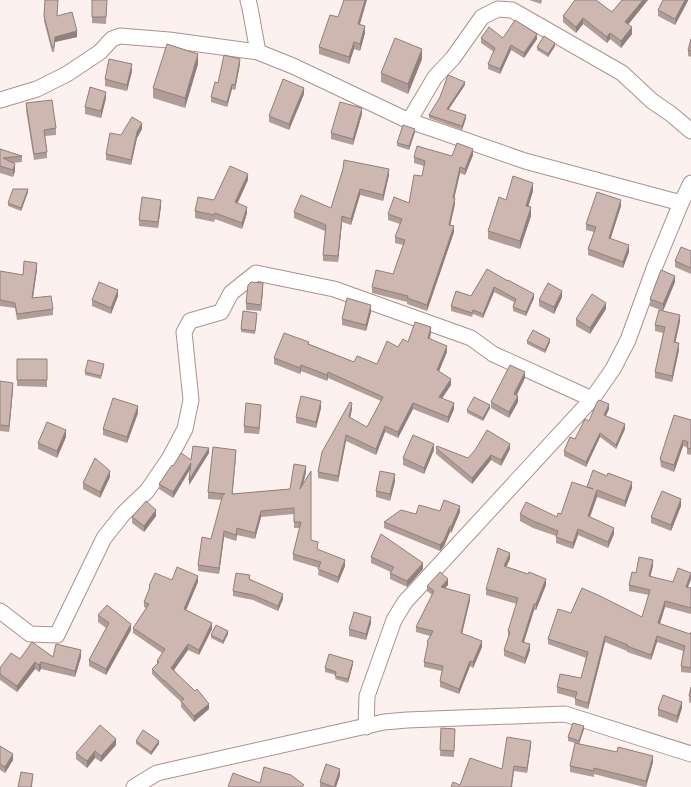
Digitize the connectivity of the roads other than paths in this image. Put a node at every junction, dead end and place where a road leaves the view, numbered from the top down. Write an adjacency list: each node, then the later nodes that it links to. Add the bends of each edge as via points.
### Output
1 (248, 0): 2 (street)
2 (258, 52): 3 (street, via 120,36 112,39 100,52 67,74 37,89); 4 (street)
3 (0, 100)
4 (409, 121): 5 (street, via 435,77 453,58 482,17 498,8 512,10 622,73 652,101); 7 (street, via 525,161)
5 (691, 131)
6 (691, 182): 7 (street)
7 (681, 203): 8 (street, via 628,340 613,369)
8 (592, 399): 9 (street, via 493,354 471,338 334,289 256,273 231,293 221,312 190,321 184,332 191,400 185,429 148,491 123,514 104,538 56,635 30,634); 10 (street, via 405,602 394,620 367,696)
9 (0, 611)
10 (366, 726): 11 (street, via 407,720 565,714); 12 (street, via 157,773)
11 (691, 754)
12 (134, 787)

